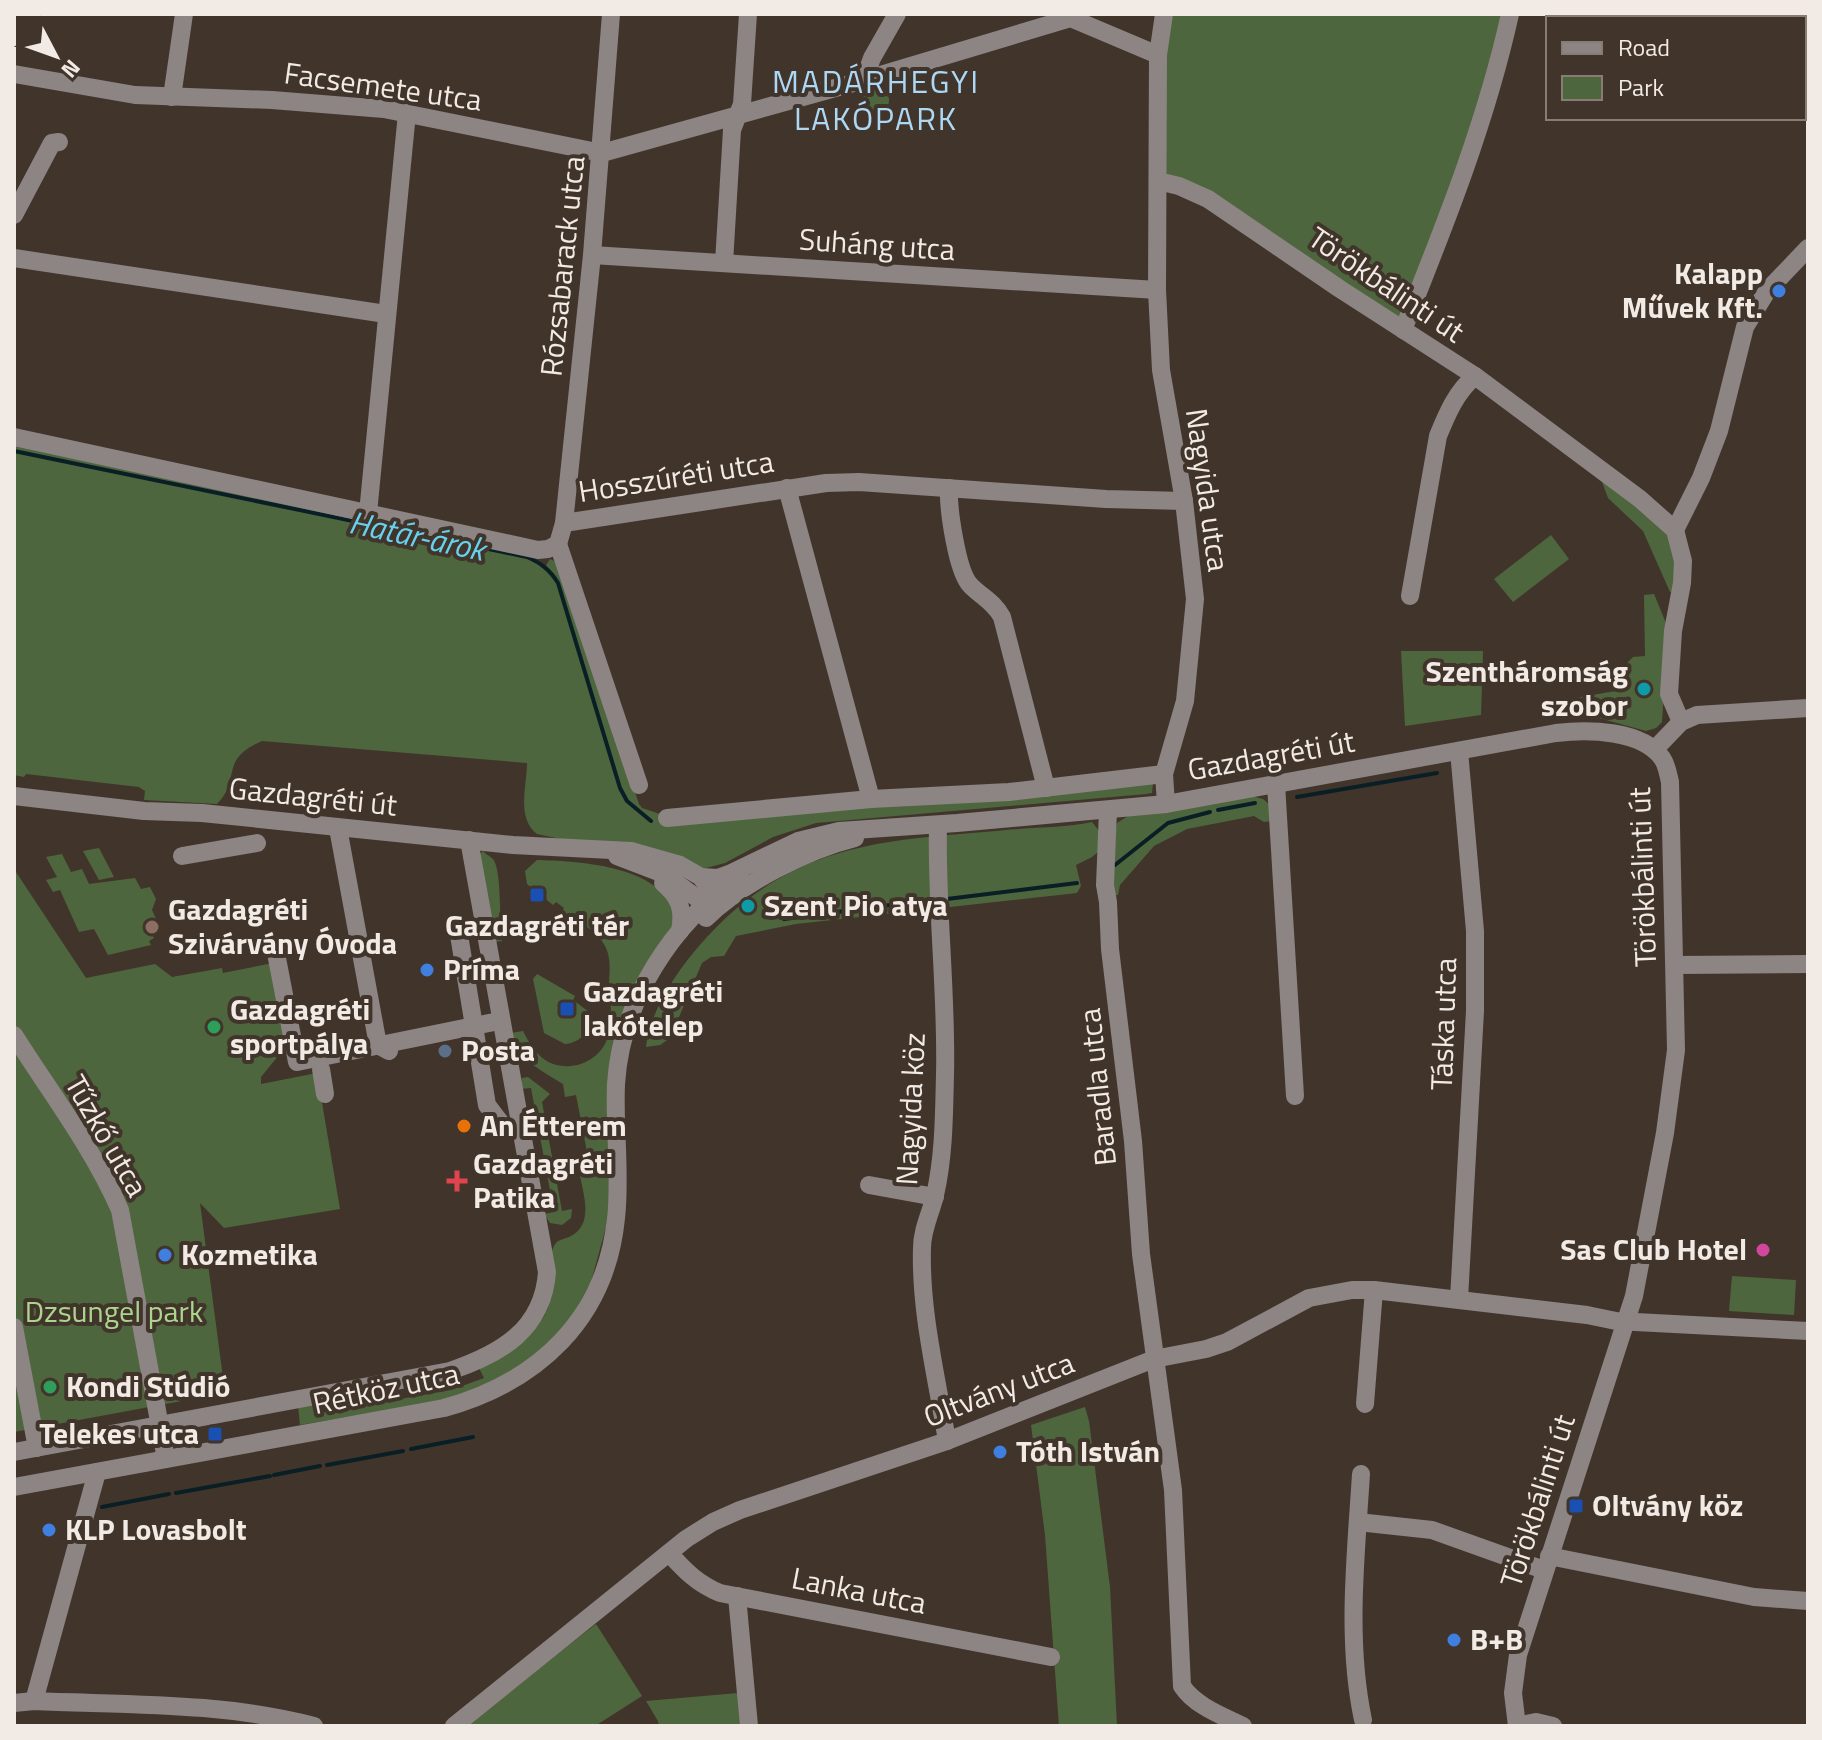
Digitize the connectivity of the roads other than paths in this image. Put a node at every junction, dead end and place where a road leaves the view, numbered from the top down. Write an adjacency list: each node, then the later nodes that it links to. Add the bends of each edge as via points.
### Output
1 (184, 14): 11 (street)
2 (611, 14): 15 (street, Rózsabarack utca)
3 (748, 14): 13 (street)
4 (897, 14): 10 (street)
5 (1164, 14): 8 (street)
6 (1510, 14): 24 (street, via 1447,220)
7 (1066, 16): 8 (street); 10 (street, Facsemete utca)
8 (1158, 55): 16 (street)
9 (14, 74): 11 (street, Facsemete utca, via 107,92)
10 (864, 80): 13 (street, Facsemete utca)
11 (172, 97): 12 (street, Facsemete utca)
12 (407, 113): 15 (street, Facsemete utca); 23 (street)
13 (738, 114): 15 (street, Facsemete utca); 21 (street, via 732,130)
14 (59, 142): 17 (street, via 52,143)
15 (602, 153): 19 (street, Rózsabarack utca)
16 (1158, 181): 22 (street, Nagyida utca); 24 (street, Törökbálinti út, via 1208,199)
17 (14, 215)
18 (1808, 248): 32 (street, via 1767,291 1745,327 1715,443)
19 (592, 255): 21 (street, Suháng utca); 31 (street, Rózsabarack utca)
20 (14, 258): 23 (street)
21 (724, 263): 22 (street, Suháng utca)
22 (1157, 290): 29 (street, Nagyida utca, via 1161,370)
23 (386, 314): 30 (street)
24 (1403, 330): 25 (street, Törökbálinti út)
25 (1475, 376): 32 (street, Törökbálinti út); 34 (street, via 1460,392 1438,436)
26 (14, 437): 30 (street, Hosszúréti utca)
27 (787, 488): 28 (street, Hosszúréti utca, via 859,482); 31 (street, Hosszúréti utca); 44 (street)
28 (949, 488): 29 (street, Hosszúréti utca); 42 (street, via 948,510 964,574 1002,617)
29 (1184, 501): 39 (street, Nagyida utca, via 1195,599 1193,631 1185,701)
30 (368, 513): 33 (street, Hosszúréti utca, via 538,550)
31 (564, 523): 33 (street, Hosszúréti utca)
32 (1675, 530): 36 (street, via 1683,561 1669,694)
33 (558, 544): 41 (street)
34 (1410, 596)
35 (1808, 708): 36 (street, via 1697,715)
36 (1681, 722): 37 (street, Törökbálinti út)
37 (1655, 749): 38 (street, Gazdagréti út, via 1586,730); 63 (street, Törökbálinti út, via 1665,761 1670,782)
38 (1459, 751): 40 (street, Gazdagréti út); 76 (street, Táska utca, via 1475,931)
39 (1164, 774): 42 (street, Gazdagréti út); 45 (street, Nagyida utca)
40 (1276, 784): 45 (street, Gazdagréti út); 70 (street)
41 (639, 785)
42 (1046, 788): 44 (street, Gazdagréti út)
43 (14, 796): 49 (street, Gazdagréti út)
44 (871, 799): 47 (street, Gazdagréti út)
45 (1166, 804): 46 (street, Gazdagréti út)
46 (1108, 810): 48 (street, Gazdagréti út); 80 (street, Baradla utca, via 1105,885 1110,949)
47 (667, 818)
48 (938, 825): 50 (street, Gazdagréti út); 74 (street, Nagyida köz, via 945,1044 942,1152)
49 (338, 828): 51 (street, Gazdagréti út); 67 (street, via 369,1007)
50 (892, 828): 53 (street, Gazdagréti út, via 839,831); 58 (street, Gazdagréti út, via 809,853)
51 (469, 840): 54 (street, Gazdagréti út); 82 (street, Rétköz utca, via 547,1272 541,1304 521,1333 489,1355 450,1371)
52 (257, 843): 55 (street)
53 (779, 851): 57 (street, Gazdagréti út, via 718,878); 58 (street, Gazdagréti út)
54 (607, 852): 56 (street, Gazdagréti út); 57 (street, Gazdagréti út, via 652,855)
55 (182, 856)
56 (642, 867): 58 (street, Gazdagréti út); 59 (street, via 677,896 683,917)
57 (701, 877): 58 (street)
58 (712, 903): 59 (street, Rétköz utca); 71 (street, Rétköz utca, via 654,989 636,1035)
59 (680, 931): 71 (street, Rétköz utca, via 649,975 632,1014 616,1083)
60 (459, 935): 65 (street)
61 (276, 953): 67 (street, via 297,1062)
62 (1808, 964): 63 (street)
63 (1675, 965): 77 (street, Törökbálinti út, via 1672,1092)
64 (494, 1022): 65 (street)
65 (474, 1026): 67 (street); 72 (street, via 487,1105)
66 (14, 1035): 82 (street, Tűzkő utca, via 120,1210)
67 (385, 1049)
68 (321, 1069): 69 (street)
69 (325, 1094)
70 (1295, 1096)
71 (617, 1114): 86 (street, Rétköz utca, via 616,1215 610,1254 588,1307 540,1363 494,1391 444,1408)
72 (500, 1122)
73 (869, 1185): 74 (street)
74 (935, 1197): 83 (street, Nagyida köz, via 924,1229 922,1265)
75 (1374, 1290): 76 (street, Oltvány utca); 80 (street, Oltvány utca, via 1309,1298 1227,1342); 81 (street)
76 (1459, 1299): 77 (street, Oltvány utca)
77 (1626, 1321): 79 (street); 92 (street, Törökbálinti út)
78 (14, 1327): 84 (street)
79 (1808, 1331)
80 (1154, 1359): 83 (street, Oltvány utca); 102 (street, Baradla utca, via 1173,1490 1182,1686 1204,1706)
81 (1365, 1404)
82 (160, 1425): 84 (street, Rétköz utca); 86 (street, Tűzkő utca)
83 (947, 1441): 91 (street, Oltvány utca, via 740,1510)
84 (37, 1448): 85 (street, Rétköz utca)
85 (14, 1452)
86 (166, 1459): 87 (street, Rétköz utca)
87 (97, 1472): 89 (street, Rétköz utca); 96 (street)
88 (1361, 1474): 90 (street)
89 (14, 1487)
90 (1358, 1522): 92 (street, via 1432,1530); 98 (street, via 1353,1644)
91 (669, 1553): 93 (street, Lanka utca, via 703,1586); 100 (street, Oltvány utca)
92 (1547, 1563): 94 (street); 103 (street, Törökbálinti út, via 1518,1655 1513,1693)
93 (737, 1596): 95 (street, Lanka utca); 101 (street)
94 (1808, 1601)
95 (1051, 1657)
96 (34, 1701): 97 (street); 99 (street, via 206,1708)
97 (14, 1703)
98 (1363, 1720)
99 (314, 1726)
100 (454, 1726)
101 (749, 1726)
102 (1243, 1726)
103 (1517, 1726): 104 (street)
104 (1553, 1726)

